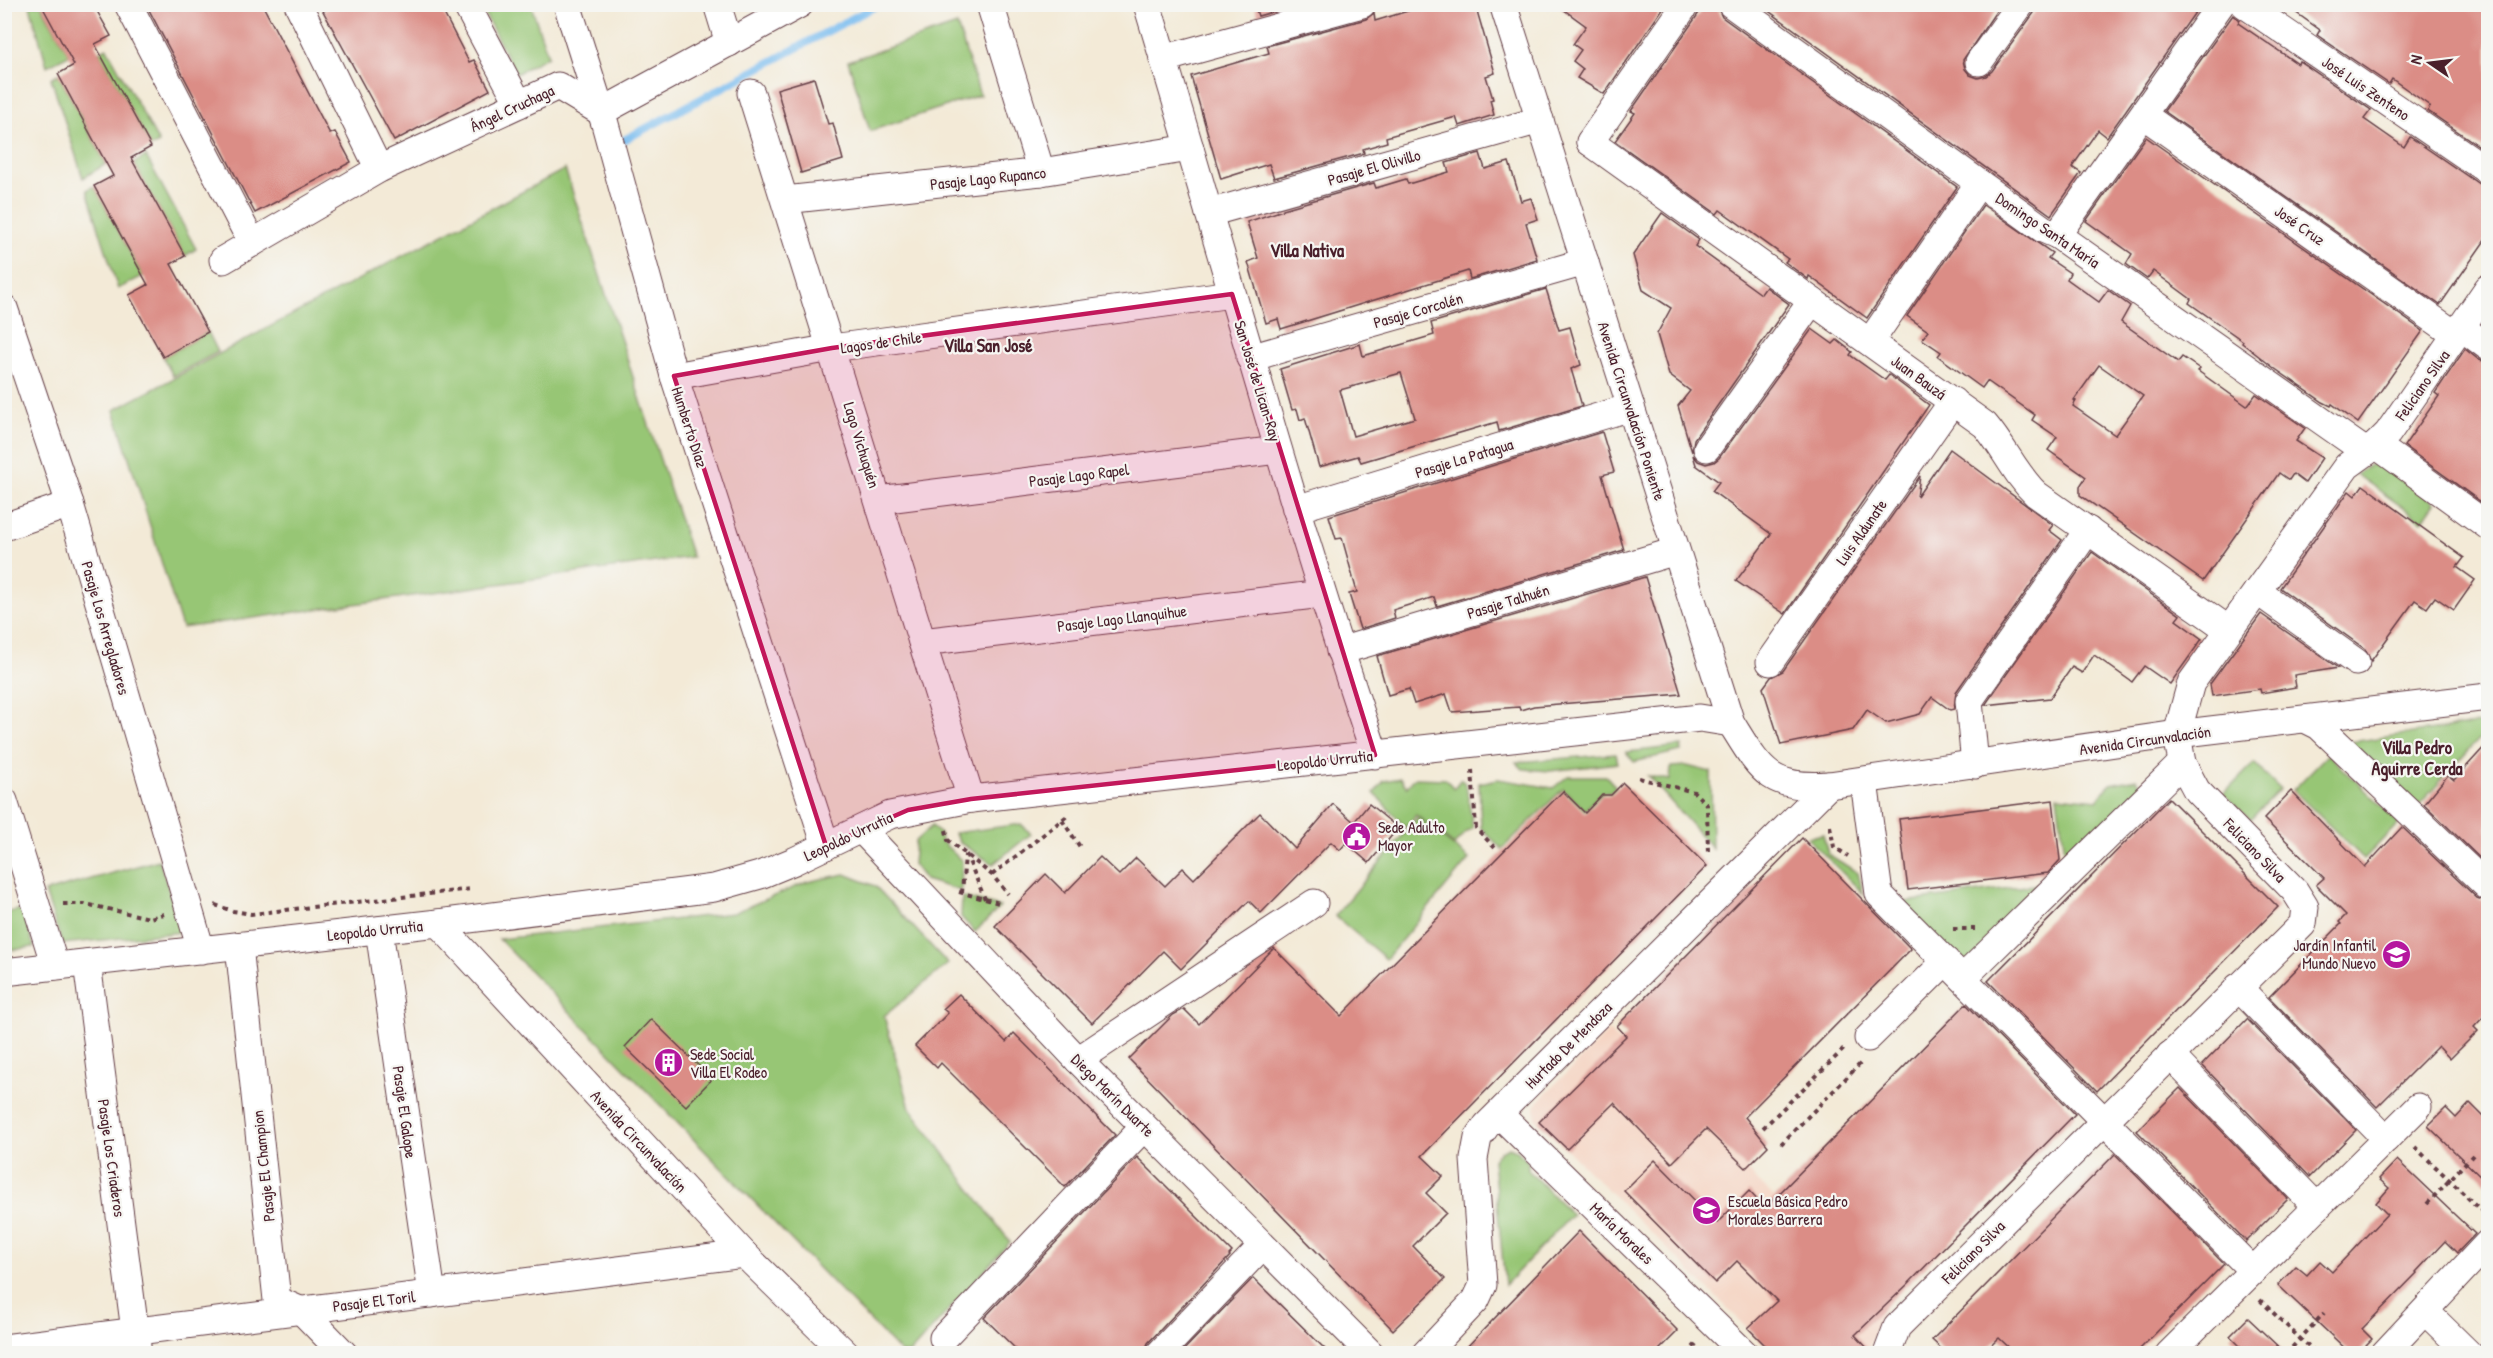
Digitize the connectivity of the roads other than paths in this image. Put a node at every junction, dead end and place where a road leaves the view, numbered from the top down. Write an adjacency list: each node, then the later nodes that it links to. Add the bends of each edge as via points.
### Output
1 (128, 4): 34 (street)
2 (298, 4): 27 (street)
3 (466, 4): 20 (street)
4 (567, 4): 21 (street, Humberto Díaz)
5 (717, 4): 16 (street)
6 (800, 4): 16 (street)
7 (990, 4): 29 (street)
8 (1147, 4): 17 (street, San José de Lican-Ray)
9 (1362, 4): 17 (street)
10 (1503, 4): 23 (street, Avenida Circunvalación Poniente)
11 (1686, 4): 24 (street)
12 (1731, 4): 30 (street, Domingo Santa María)
13 (2021, 4): 18 (street)
14 (2221, 4): 22 (street)
15 (2244, 4): 28 (street, José Luis Zenteno)
16 (729, 44): 21 (street)
17 (1163, 59): 25 (street, San José de Lican-Ray)
18 (1979, 63)
19 (751, 93): 31 (street, Lago Vichuquén)
20 (519, 104): 21 (street, Ángel Cruchaga, via 558,86); 27 (street, Ángel Cruchaga)
21 (601, 112): 47 (street, Humberto Díaz)
22 (2143, 115): 33 (street); 41 (street, José Cruz)
23 (1540, 120): 26 (street, Avenida Circunvalación Poniente); 32 (street, Pasaje El Olivillo)
24 (1590, 142): 26 (street); 39 (street, Juan Bauzá)
25 (1190, 148): 29 (street, Pasaje Lago Rupanco); 32 (street, San José de Lican-Ray)
26 (1552, 157): 36 (street, Avenida Circunvalación Poniente)
27 (379, 170): 34 (street, Ángel Cruchaga)
28 (2488, 171)
29 (1041, 172): 31 (street, Pasaje Lago Rupanco)
30 (1979, 183): 33 (street, Domingo Santa María); 42 (street)
31 (785, 200): 44 (street, Lago Vichuquén)
32 (1209, 213): 38 (street, San José de Lican-Ray)
33 (2057, 235): 51 (street, Domingo Santa María)
34 (252, 243): 35 (street, Ángel Cruchaga)
35 (222, 260)
36 (1585, 262): 45 (street, Pasaje Corcolén); 49 (street, Avenida Circunvalación Poniente)
37 (2488, 288): 41 (street, Feliciano Silva)
38 (1232, 294): 44 (street, Lagos de Chile); 45 (street, San José de Lican-Ray)
39 (1812, 301): 42 (street, Juan Bauzá); 50 (street)
40 (4, 308): 46 (street, Pasaje Los Arregladores)
41 (2459, 331): 43 (street, José Cruz); 51 (street, Feliciano Silva, via 2388,433)
42 (1870, 342): 48 (street, Juan Bauzá)
43 (2488, 346)
44 (832, 348): 47 (street, Lagos de Chile); 53 (street, Lago Vichuquén)
45 (1250, 358): 52 (street, San José de Lican-Ray)
46 (13, 366): 54 (street, Pasaje Los Arregladores)
47 (674, 376): 80 (street, Humberto Díaz)
48 (1953, 401): 58 (street, Juan Bauzá, via 1996,438 2022,480 2036,494); 65 (street, Luis Aldunate)
49 (1631, 407): 55 (street, Pasaje La Patagua); 59 (street, Avenida Circunvalación Poniente)
50 (1707, 447)
51 (2371, 448): 56 (street, Domingo Santa María); 60 (street, Feliciano Silva, via 2347,466)
52 (1278, 450): 53 (street, Pasaje Lago Rapel); 55 (street, San José de Lican-Ray)
53 (879, 500): 63 (street, Lago Vichuquén)
54 (70, 504): 57 (street); 86 (street, Pasaje Los Arregladores)
55 (1296, 509): 61 (street, San José de Lican-Ray)
56 (2488, 526)
57 (4, 527)
58 (2088, 530): 62 (street, Juan Bauzá); 73 (street, via 1969,701)
59 (1676, 551): 64 (street, Pasaje Talhuén); 69 (street, Avenida Circunvalación Poniente)
60 (2257, 591): 62 (street, Feliciano Silva); 66 (street)
61 (1322, 594): 63 (street, Pasaje Lago Llanquihue); 64 (street, San José de Lican-Ray)
62 (2229, 630): 70 (street, Feliciano Silva, via 2191,683)
63 (922, 642): 77 (street, Lago Vichuquén)
64 (1340, 651): 71 (street, San José de Lican-Ray)
65 (1770, 662)
66 (2356, 662)
67 (2488, 697): 68 (street, Avenida Circunvalación)
68 (2305, 719): 70 (street, Avenida Circunvalación); 81 (street, via 2319,726)
69 (1731, 723): 71 (street, Leopoldo Urrutia, via 1700,718); 76 (street, Avenida Circunvalación Poniente, via 1766,773 1780,782)
70 (2177, 734): 72 (street, Feliciano Silva); 73 (street, Avenida Circunvalación)
71 (1375, 755): 77 (street, Leopoldo Urrutia)
72 (2182, 763): 89 (street, via 2012,930); 91 (street, Feliciano Silva, via 2197,791 2295,891 2305,907 2303,924)
73 (1975, 765): 74 (street, Avenida Circunvalación)
74 (1864, 781): 75 (street, Avenida Circunvalación); 89 (street, via 1880,894)
75 (1829, 785): 76 (street, Avenida Circunvalación); 96 (street, Hurtado De Mendoza)
76 (1801, 787)
77 (971, 799): 79 (street, Leopoldo Urrutia, via 890,815)
78 (4, 801): 88 (street)
79 (862, 830): 80 (street, Leopoldo Urrutia); 94 (street, Diego Marín Duarte)
80 (826, 846): 83 (street, Leopoldo Urrutia, via 760,875 714,888)
81 (2488, 887)
82 (1314, 903): 94 (street)
83 (438, 923): 84 (street, Leopoldo Urrutia); 103 (street, Avenida Circunvalación)
84 (379, 930): 85 (street, Leopoldo Urrutia); 105 (street, Pasaje El Galope)
85 (239, 946): 86 (street, Leopoldo Urrutia); 106 (street, Pasaje El Champion, via 277,1300)
86 (201, 950): 87 (street, Leopoldo Urrutia)
87 (87, 963): 88 (street, Leopoldo Urrutia); 109 (street, Pasaje Los Criaderos)
88 (56, 966): 90 (street, Leopoldo Urrutia)
89 (1954, 970): 92 (street); 97 (street)
90 (4, 972)
91 (2238, 987): 93 (street, Feliciano Silva); 99 (street)
92 (1868, 1038)
93 (2170, 1055): 97 (street, Feliciano Silva); 100 (street)
94 (1078, 1060): 98 (street, Diego Marín Duarte)
95 (2418, 1107): 99 (street)
96 (1499, 1114): 115 (street, Hurtado De Mendoza, via 1478,1138 1474,1159 1483,1285 1476,1300); 116 (street, María Morales)
97 (2104, 1120): 104 (street); 117 (street, Feliciano Silva, via 1897,1327)
98 (1144, 1127): 102 (street, Diego Marín Duarte); 108 (street)
99 (2399, 1141): 100 (street)
100 (2318, 1207): 104 (street)
101 (2488, 1244): 107 (street)
102 (1262, 1246): 113 (street); 114 (street, Diego Marín Duarte)
103 (744, 1254): 105 (street, Pasaje El Toril); 112 (street, Avenida Circunvalación)
104 (2247, 1277): 118 (street)
105 (432, 1294): 106 (street, Pasaje El Toril)
106 (302, 1311): 109 (street, Pasaje El Toril); 111 (street, Pasaje El Champion)
107 (2425, 1311): 119 (street); 120 (street)
108 (943, 1338)
109 (137, 1343): 110 (street, Pasaje El Toril)
110 (4, 1348)
111 (344, 1353)
112 (846, 1353)
113 (1159, 1353)
114 (1371, 1353)
115 (1425, 1353)
116 (1745, 1353)
117 (1888, 1353)
118 (2169, 1353)
119 (2384, 1353)
120 (2469, 1353)

